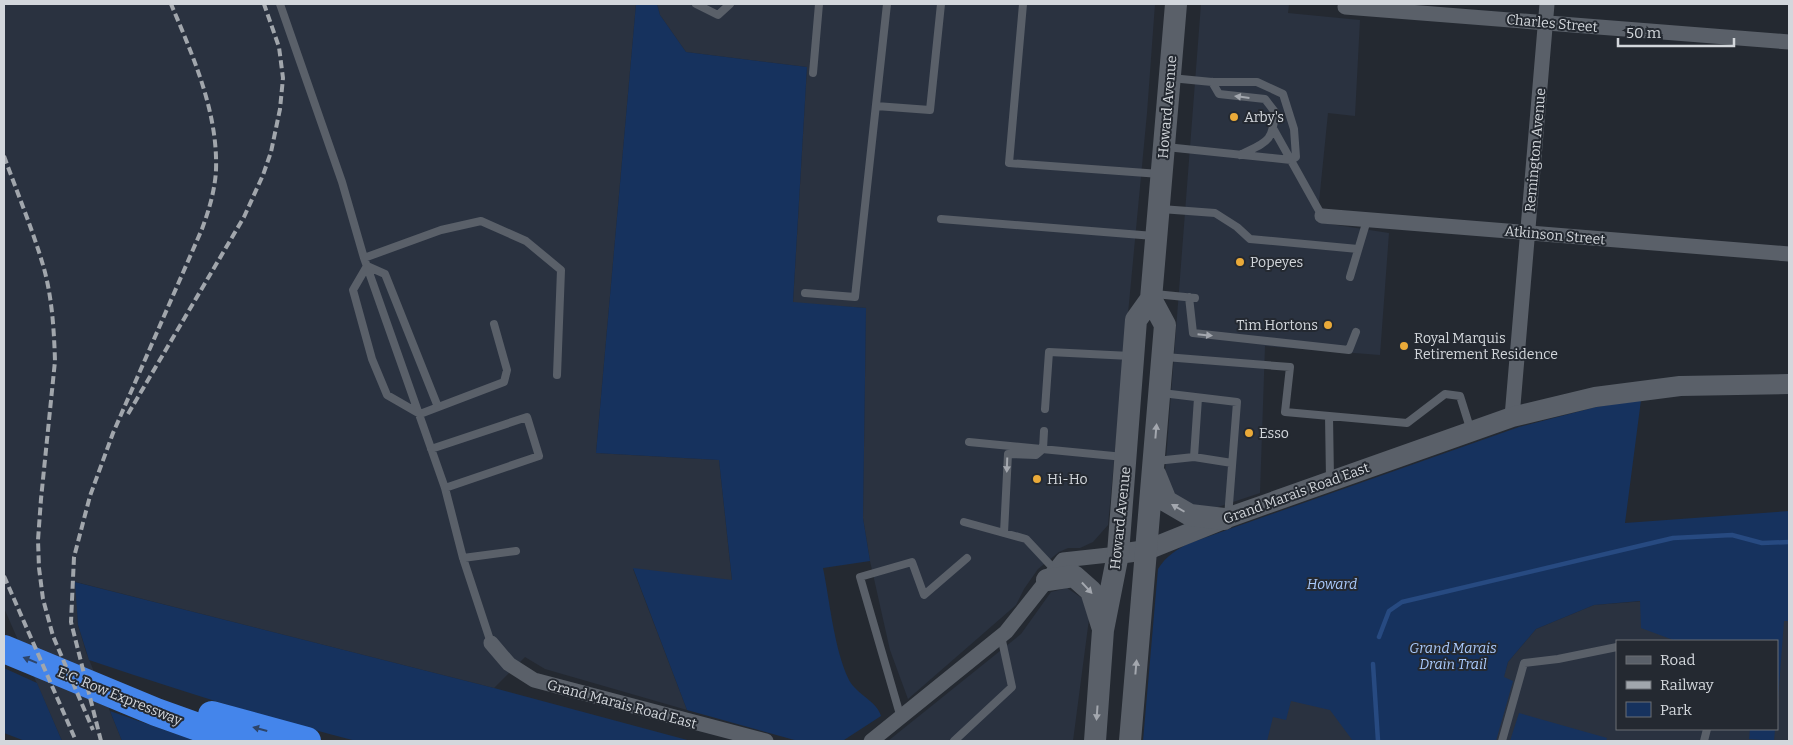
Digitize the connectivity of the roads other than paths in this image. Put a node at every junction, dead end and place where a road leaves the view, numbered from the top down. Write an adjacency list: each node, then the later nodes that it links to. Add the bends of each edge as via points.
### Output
1 (280, 4): 30 (lane, via 342,182)
2 (696, 4): 3 (lane, via 718,15)
3 (730, 4)
4 (819, 4): 13 (lane)
5 (887, 4): 16 (lane)
6 (941, 4): 16 (lane, via 930,110)
7 (1023, 4): 21 (lane, via 1010,163)
8 (1176, 4): 14 (main road, Howard Avenue)
9 (1547, 4): 11 (street, Remington Avenue)
10 (1345, 7): 11 (street, Charles Street)
11 (1545, 23): 12 (street, Charles Street); 26 (street, Remington Avenue)
12 (1789, 42)
13 (814, 73)
14 (1170, 78): 15 (lane); 18 (main road, Howard Avenue)
15 (1212, 82): 17 (lane, one-way to 15, via 1275,112 1265,99 1219,94); 20 (lane, via 1257,82 1283,94 1294,130 1296,157)
16 (876, 106): 33 (lane, via 855,297)
17 (1274, 130): 19 (lane, via 1266,142); 20 (lane)
18 (1164, 147): 19 (lane); 21 (main road, Howard Avenue)
19 (1240, 155): 20 (lane)
20 (1290, 160): 23 (lane)
21 (1162, 175): 22 (main road, Howard Avenue)
22 (1159, 209): 27 (main road, Howard Avenue); 28 (lane, via 1215,213 1250,239)
23 (1322, 216): 25 (street, Atkinson Street)
24 (941, 219): 27 (lane)
25 (1367, 220): 26 (street, Atkinson Street); 28 (lane)
26 (1528, 233): 29 (street, Atkinson Street); 47 (street, Remington Avenue)
27 (1156, 236): 34 (main road, Howard Avenue)
28 (1358, 249): 32 (lane)
29 (1789, 254)
30 (364, 258): 31 (lane); 39 (lane, via 441,230 481,221 526,242 561,270)
31 (367, 266): 43 (lane, via 385,274); 45 (lane); 45 (lane, via 353,290 372,359 387,395)
32 (1350, 277)
33 (805, 293)
34 (1151, 296): 36 (lane, one-way to 36, via 1192,297 1193,333 1349,350); 37 (main road, Howard Avenue, via 1136,320); 38 (main road, Howard Avenue, via 1165,325)
35 (494, 324): 43 (lane, via 507,370 504,382)
36 (1356, 332)
37 (1133, 357): 44 (lane, via 1049,352); 53 (main road, Howard Avenue)
38 (1163, 357): 41 (main road, Howard Avenue); 46 (lane, via 1290,367 1285,412)
39 (557, 375)
40 (1789, 384): 47 (street, Grand Marais Road East, via 1680,386 1595,397)
41 (1160, 393): 42 (lane); 56 (main road, Howard Avenue, one-way to 41)
42 (1198, 398): 54 (lane); 55 (lane, via 1237,402)
43 (438, 407): 45 (lane)
44 (1045, 410)
45 (420, 414): 51 (lane)
46 (1329, 416): 49 (lane, via 1407,423 1445,394 1460,396); 57 (lane)
47 (1512, 417): 49 (street, Grand Marais Road East)
48 (1044, 431): 52 (lane)
49 (1472, 431): 57 (street, Grand Marais Road East)
50 (969, 442): 52 (lane)
51 (431, 449): 58 (lane); 58 (lane, via 527,417 540,456)
52 (1043, 449): 53 (lane); 61 (lane, one-way to 61, via 1036,455 1008,454)
53 (1126, 457): 64 (main road, Howard Avenue)
54 (1194, 457): 55 (lane); 56 (lane)
55 (1232, 462): 59 (lane)
56 (1154, 465): 59 (main road, one-way to 56, via 1190,515 1166,501); 62 (main road, Howard Avenue)
57 (1330, 481): 59 (street, Grand Marais Road East)
58 (444, 488): 65 (lane)
59 (1226, 518): 62 (street, Grand Marais Road East)
60 (964, 522): 61 (lane)
61 (1004, 533): 67 (lane, via 1026,539)
62 (1147, 550): 64 (street, Grand Marais Road East); 81 (main road, Howard Avenue, one-way to 62)
63 (516, 552): 65 (lane)
64 (1118, 554): 67 (street, Grand Marais Road East, via 1064,560); 68 (main road, Howard Avenue)
65 (463, 558): 70 (lane)
66 (967, 558): 74 (lane, via 924,595 912,562 860,577)
67 (1051, 575): 68 (main road, one-way to 68, via 1074,576 1091,590); 69 (street, Grand Marais Road East)
68 (1103, 630): 80 (main road, Howard Avenue, one-way to 80)
69 (1001, 636): 74 (street, Grand Marais Road East); 79 (lane, via 1012,687)
70 (491, 644): 77 (street, Grand Marais Road East, via 509,664 534,680)
71 (1616, 647): 82 (lane, via 1524,663)
72 (4, 649): 73 (highway, E.C. Row Expressway, one-way to 72)
73 (154, 706): 75 (highway, E.C. Row Expressway); 76 (highway, one-way to 73)
74 (901, 718): 78 (street, Grand Marais Road East)
75 (237, 741)
76 (307, 741)
77 (766, 741)
78 (871, 741)
79 (954, 741)
80 (1096, 741)
81 (1130, 741)
82 (1502, 741)

